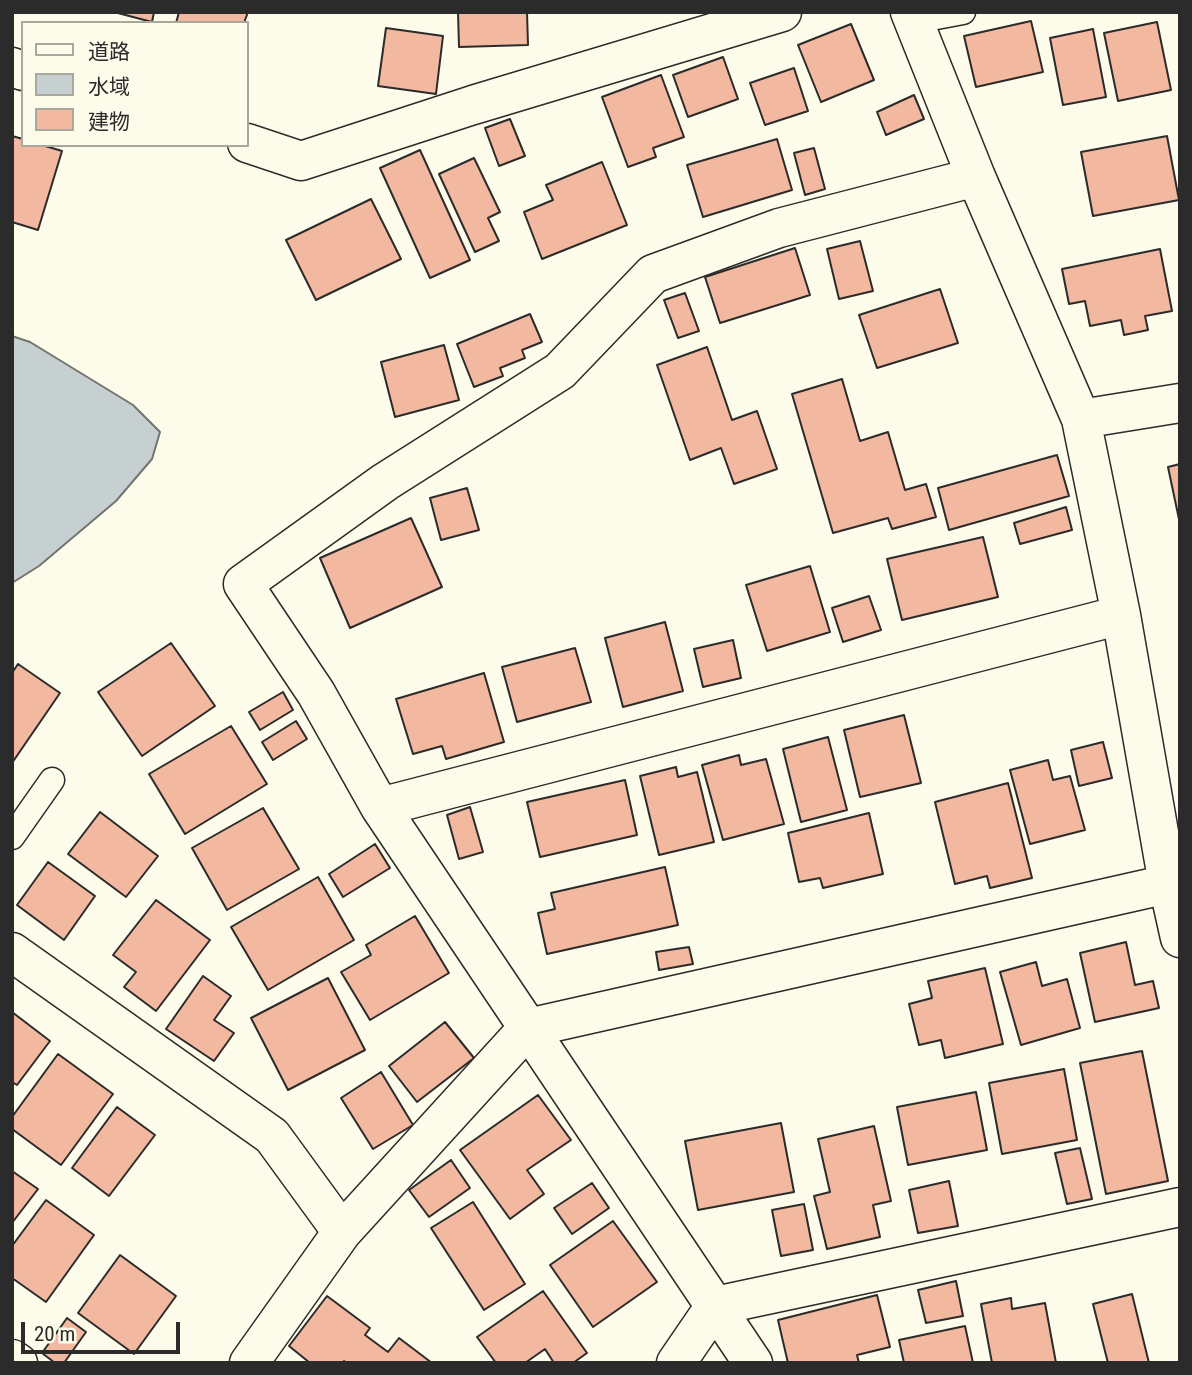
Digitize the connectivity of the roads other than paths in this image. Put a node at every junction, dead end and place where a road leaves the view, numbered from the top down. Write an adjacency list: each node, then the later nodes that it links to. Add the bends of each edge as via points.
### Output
1 (782, 12): 4 (street, via 301,161)
2 (963, 12): 3 (lane)
3 (912, 17): 5 (street)
4 (248, 144)
5 (976, 177): 7 (street); 10 (street, via 779,228 653,274 560,371 385,482 243,584 316,693)
6 (1180, 403): 7 (street)
7 (1081, 419): 8 (street)
8 (1121, 615): 10 (street); 12 (street)
9 (52, 780): 11 (lane)
10 (380, 807): 15 (street)
11 (12, 837)
12 (1168, 884): 13 (street); 15 (street)
13 (1180, 938)
14 (12, 951): 17 (street, via 272,1136)
15 (528, 1028): 17 (street); 18 (street)
16 (1180, 1207): 18 (street)
17 (342, 1232): 21 (street)
18 (715, 1306): 22 (street); 23 (street)
19 (12, 1359): 20 (street)
20 (18, 1363)
21 (248, 1363)
22 (677, 1363)
23 (753, 1363)

